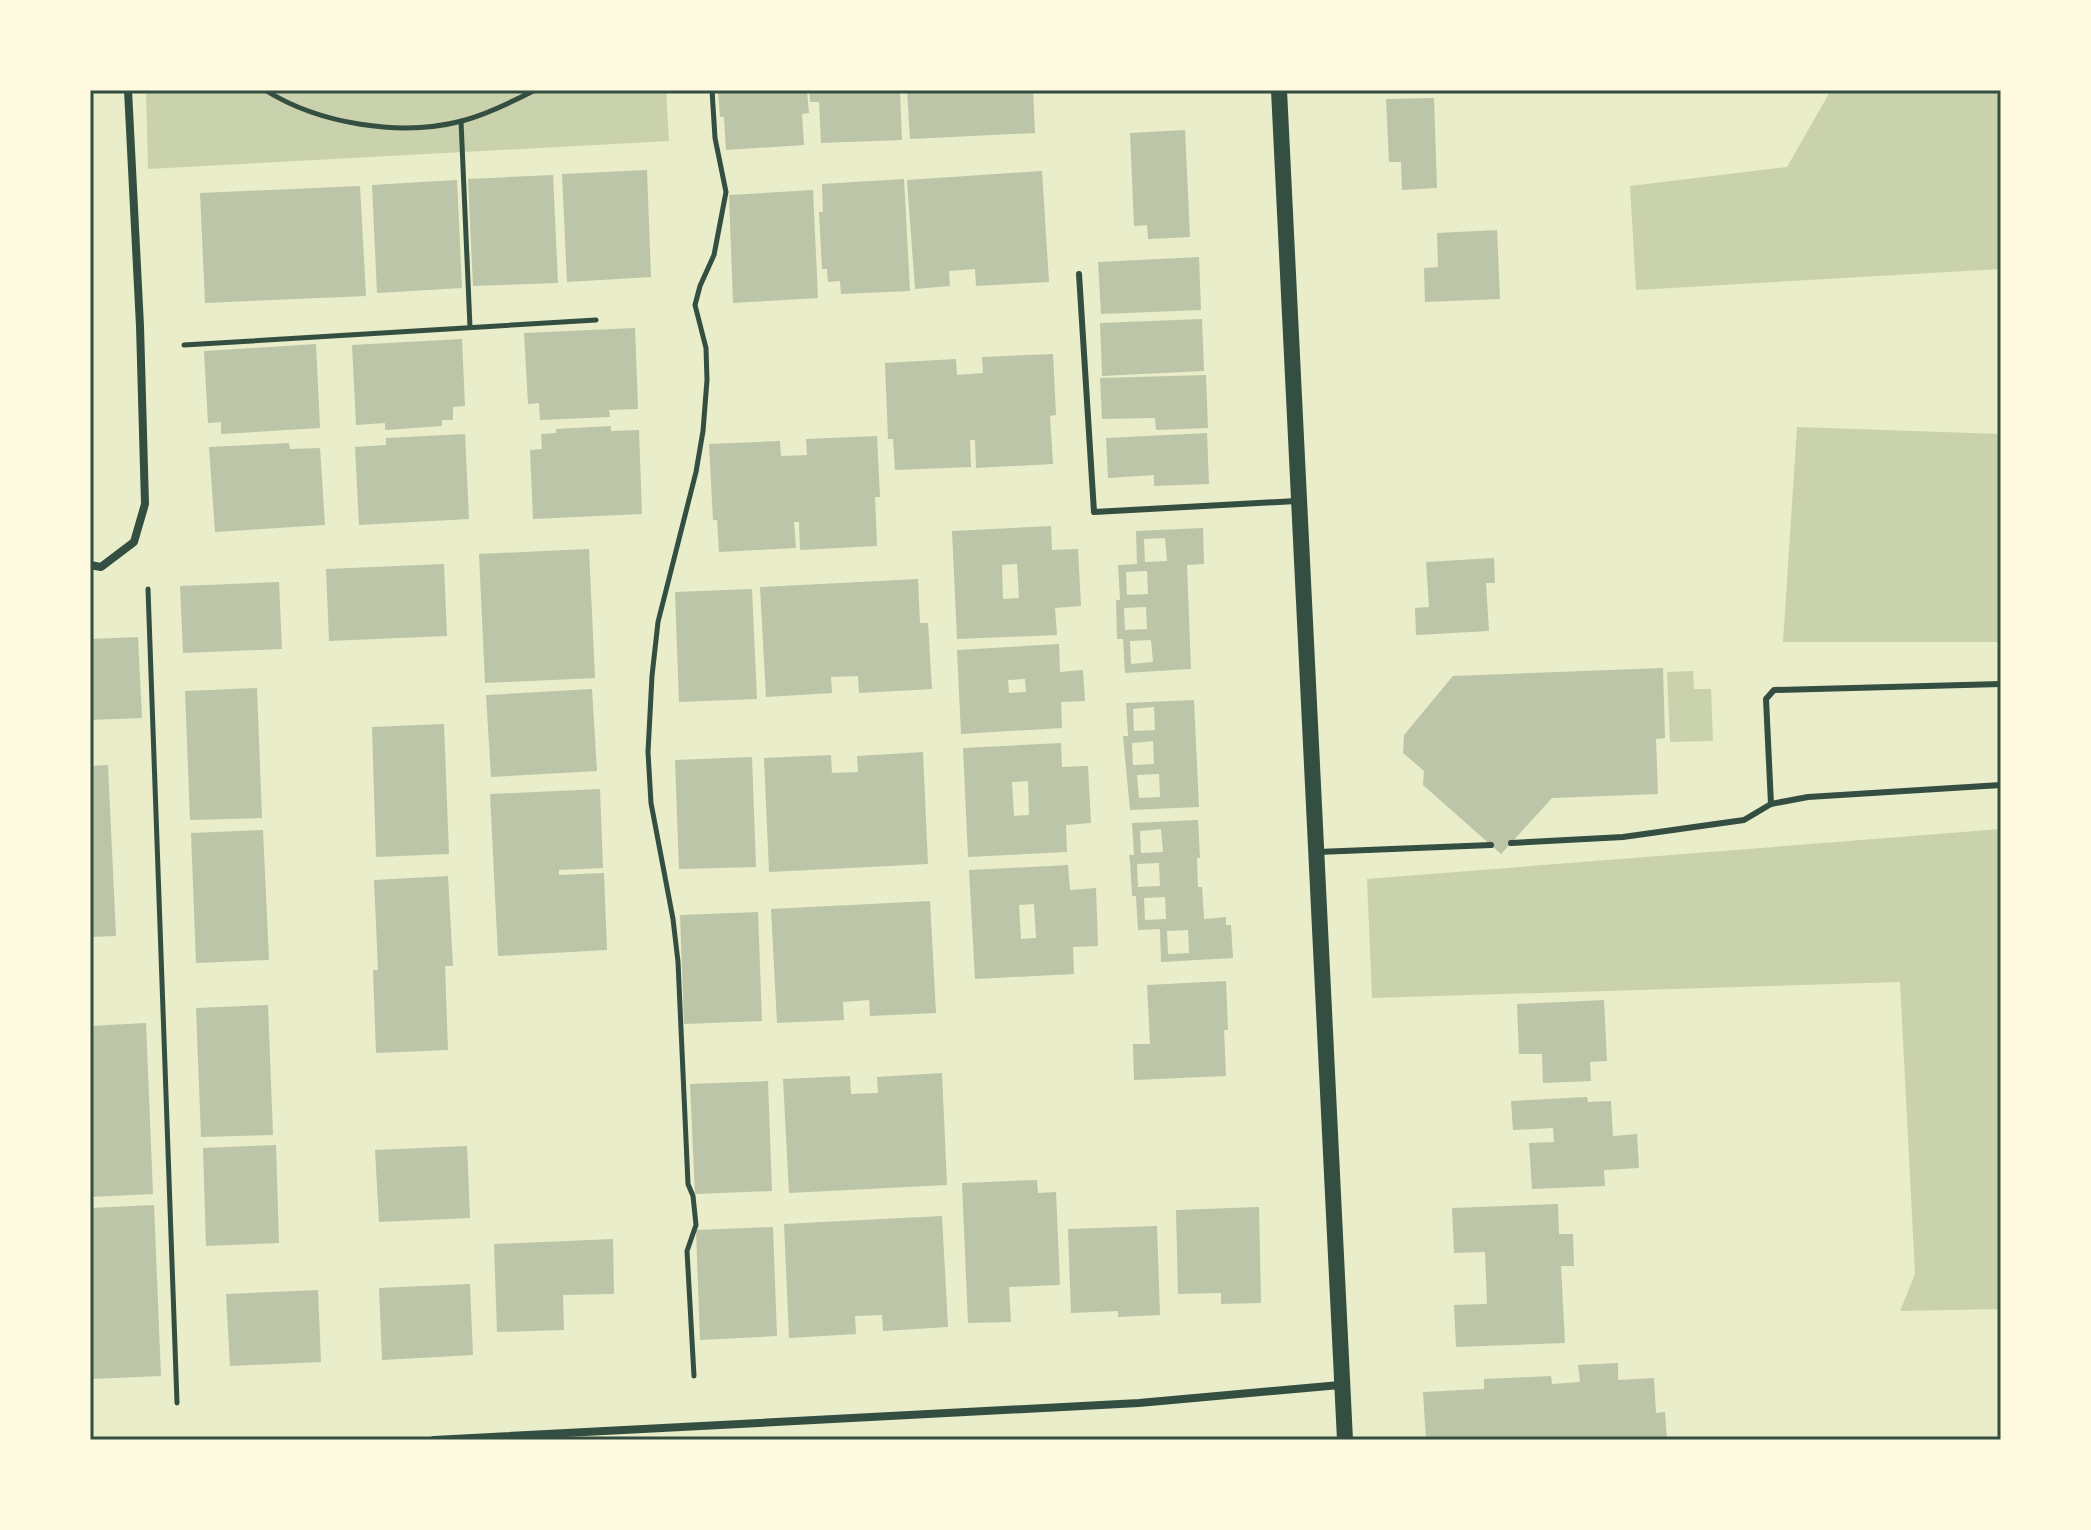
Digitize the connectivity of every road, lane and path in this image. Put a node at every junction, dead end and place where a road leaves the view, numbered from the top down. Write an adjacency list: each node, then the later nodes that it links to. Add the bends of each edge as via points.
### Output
1 (128, 90): 12 (street, via 145,504 134,542 101,567)
2 (265, 90): 6 (path, via 311,111 376,125)
3 (535, 90): 6 (path)
4 (712, 90): 20 (path, via 726,192 714,255 695,305 706,348 703,431 658,622 648,752 651,803 678,962 688,1184 696,1225 687,1251)
5 (1279, 90): 11 (main road)
6 (461, 121): 9 (path)
7 (1079, 274): 11 (lane, via 1094,512)
8 (596, 320): 9 (path)
9 (470, 327): 10 (path)
10 (184, 345)
11 (1298, 501): 19 (main road)
12 (90, 565)
13 (148, 589): 22 (path)
14 (2001, 684): 16 (lane, via 1774,690 1766,699)
15 (2001, 785): 16 (lane)
16 (1771, 804): 17 (lane, via 1744,820 1623,837)
17 (1511, 843)
18 (1491, 845): 19 (lane)
19 (1314, 852): 21 (main road)
20 (694, 1376)
21 (1340, 1385): 23 (street, via 1139,1403); 24 (main road)
22 (177, 1403)
23 (434, 1440)
24 (1345, 1440)

